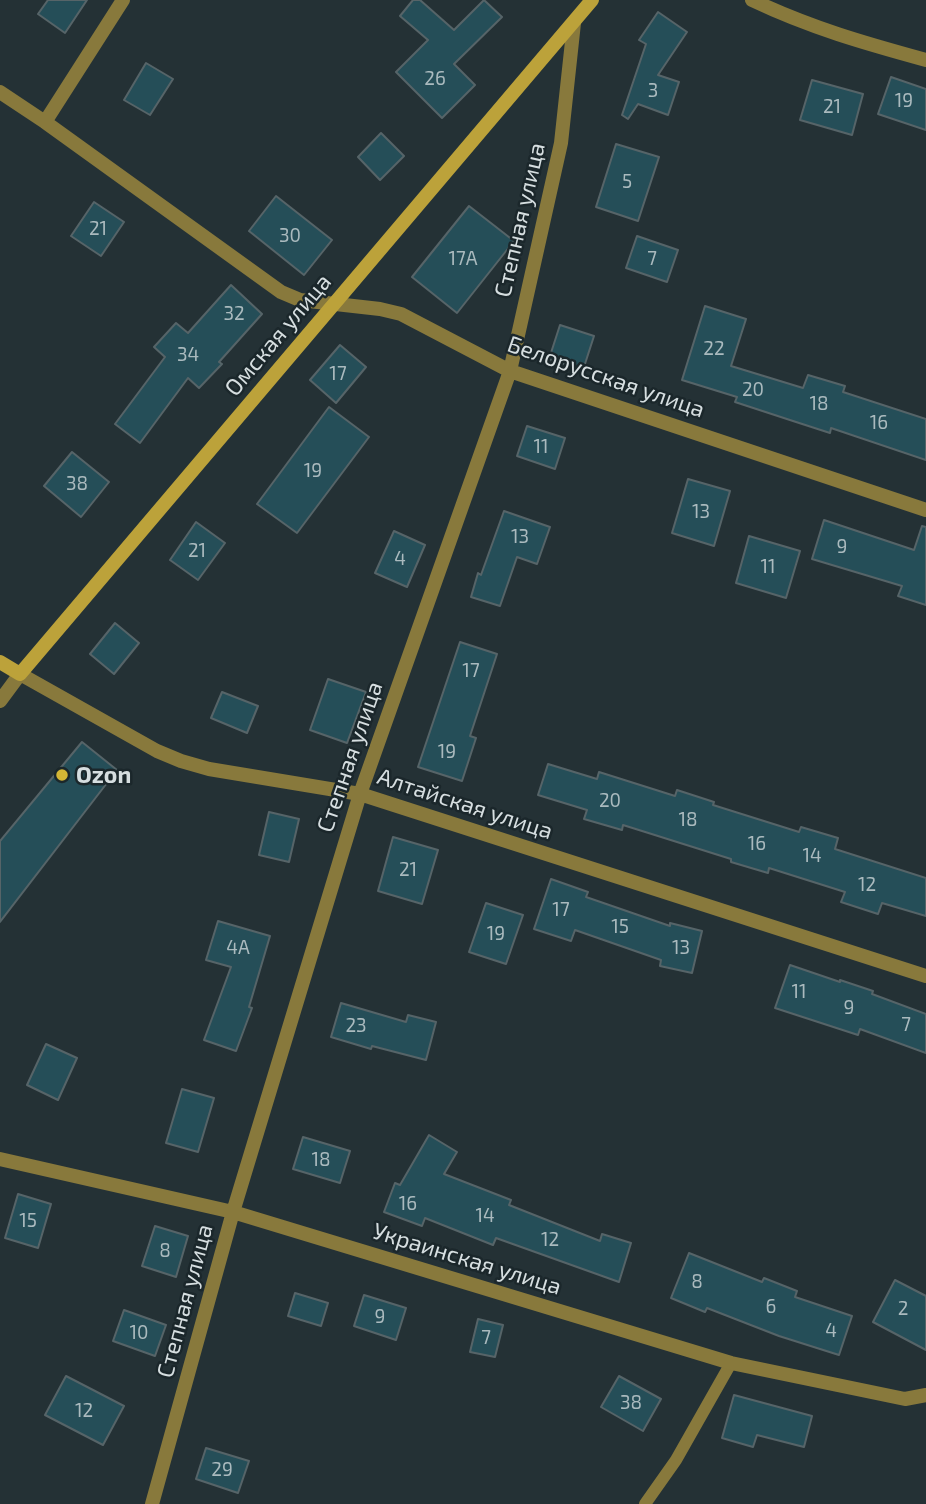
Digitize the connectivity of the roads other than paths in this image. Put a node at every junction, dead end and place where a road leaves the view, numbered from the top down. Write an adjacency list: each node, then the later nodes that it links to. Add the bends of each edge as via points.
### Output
1 (123, 0): 7 (street)
2 (592, 0): 4 (street, Омская улица)
3 (752, 0): 5 (street, via 840,37)
4 (574, 23): 8 (street, Омская улица); 9 (street, Степная улица, via 561,143)
5 (926, 60)
6 (0, 92): 7 (street, Белорусская улица)
7 (45, 122): 8 (street, Белорусская улица, via 281,292 300,300)
8 (333, 304): 9 (street, Белорусская улица, via 401,314); 12 (street, Омская улица)
9 (510, 370): 10 (street, Белорусская улица); 14 (street, Степная улица)
10 (926, 510)
11 (0, 662): 12 (street, Алтайская улица)
12 (20, 674): 13 (street, Омская улица); 14 (street, Алтайская улица, via 181,761)
13 (0, 701)
14 (360, 794): 15 (street, Алтайская улица); 17 (street, Степная улица)
15 (926, 976)
16 (0, 1159): 17 (street, Украинская улица)
17 (233, 1212): 18 (street, Украинская улица); 20 (street, Степная улица)
18 (731, 1363): 19 (street, Украинская улица, via 905,1399); 21 (lane, via 676,1460)
19 (924, 1396)
20 (152, 1504)
21 (645, 1504)

